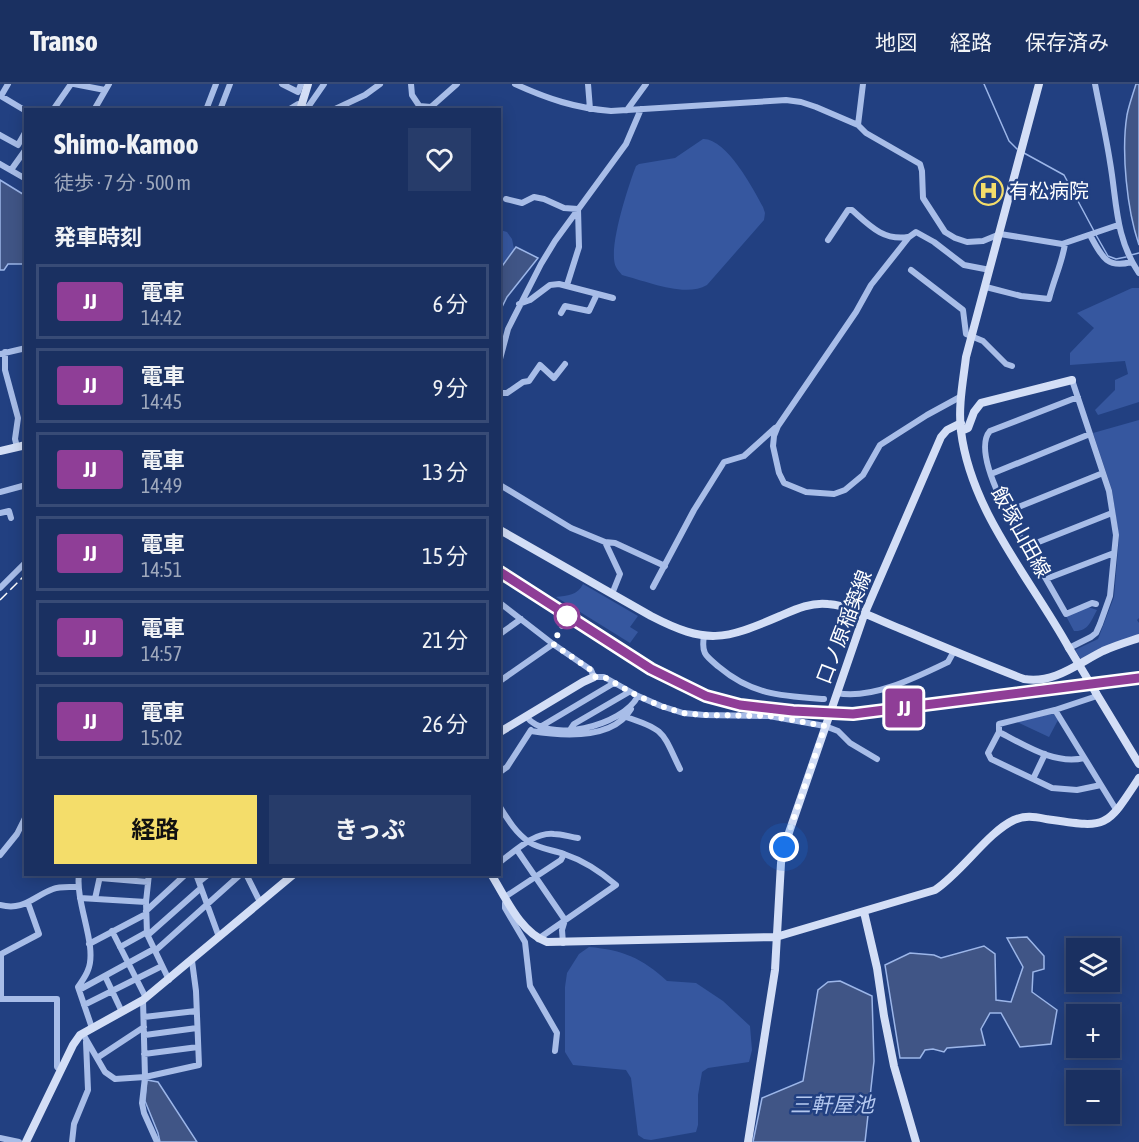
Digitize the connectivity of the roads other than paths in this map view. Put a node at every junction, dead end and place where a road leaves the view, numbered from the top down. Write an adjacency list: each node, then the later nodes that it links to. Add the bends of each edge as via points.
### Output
1 (8, 84): 19 (street)
2 (72, 84): 18 (street); 20 (street)
3 (216, 84): 22 (street)
4 (230, 84): 23 (street)
5 (282, 84): 6 (street, via 298,92)
6 (301, 84)
7 (308, 84): 25 (street)
8 (324, 84): 25 (street)
9 (380, 84): 26 (street)
10 (411, 84): 27 (street)
11 (457, 84): 27 (street, via 432,107)
12 (515, 84): 28 (street, via 556,101)
13 (588, 84): 28 (street)
14 (646, 84): 31 (street)
15 (863, 84): 32 (street)
16 (1039, 84): 42 (street, 飯塚山田線)
17 (1095, 84): 41 (street)
18 (107, 87): 21 (street)
19 (0, 97): 30 (street)
20 (54, 108)
21 (95, 108)
22 (207, 108)
23 (221, 108)
24 (291, 108): 25 (street)
25 (305, 108)
26 (337, 108)
27 (420, 108)
28 (590, 109): 31 (street)
29 (641, 109): 31 (street); 32 (street, via 786,100 816,107); 40 (street, via 626,144)
30 (24, 110)
31 (627, 110)
32 (858, 125): 42 (street, via 920,164 923,198 945,232 967,242)
33 (24, 134): 34 (street, via 18,145)
34 (0, 135)
35 (24, 152): 37 (street)
36 (0, 164): 37 (street)
37 (11, 170): 38 (street)
38 (24, 178)
39 (506, 199): 40 (street, via 522,203 534,197)
40 (578, 209): 51 (street, via 579,247); 55 (street)
41 (1118, 225): 43 (street); 47 (street)
42 (1000, 234): 46 (street); 49 (street, 飯塚山田線)
43 (1094, 234): 46 (street); 47 (street, via 1108,262)
44 (909, 237): 45 (street, via 888,237 848,210); 49 (street, via 916,232 964,265); 67 (street, via 871,285)
45 (828, 240)
46 (1065, 244): 52 (street, via 1049,299)
47 (1131, 262): 50 (street)
48 (911, 270): 57 (street, via 963,310 966,334)
49 (990, 270): 52 (street, 飯塚山田線)
50 (1139, 273)
51 (567, 285): 53 (street); 55 (street, via 550,285)
52 (986, 287): 57 (street, 飯塚山田線)
53 (597, 294): 54 (street); 56 (street, via 590,311 565,306)
54 (613, 298)
55 (519, 304): 60 (street)
56 (561, 313)
57 (972, 338): 62 (street, via 983,341); 65 (street, 飯塚山田線)
58 (24, 348): 59 (street)
59 (3, 353): 70 (street, via 18,418 15,439)
60 (501, 355)
61 (565, 364): 64 (street, via 554,378 540,365 529,381)
62 (1012, 366)
63 (1072, 380): 66 (street); 68 (street, 口ノ原稲築線, via 981,403 968,428)
64 (501, 393)
65 (960, 397): 67 (street, via 880,445 863,475 834,494 806,492 784,483 773,446); 68 (street, 飯塚山田線)
66 (1078, 397): 69 (street); 73 (street, via 990,431 985,440)
67 (778, 426): 86 (street, via 744,456 724,462)
68 (961, 427): 93 (street, 口ノ原稲築線, via 947,430 941,437); 99 (street, 飯塚山田線, via 971,471 990,518)
69 (1090, 434): 72 (street); 73 (street)
70 (21, 446): 71 (street)
71 (0, 451)
72 (1103, 473): 77 (street); 79 (street)
73 (991, 474): 77 (street)
74 (24, 486): 76 (street)
75 (501, 486): 82 (street, via 572,528)
76 (0, 492)
77 (1006, 512): 83 (street)
78 (0, 513): 80 (street, via 9,511)
79 (1112, 513): 83 (street); 84 (street)
80 (11, 518)
81 (501, 531): 90 (street)
82 (604, 542): 86 (street, via 615,543); 90 (street, via 620,574)
83 (1026, 547): 87 (street)
84 (1114, 553): 87 (street); 99 (street, via 1110,596 1096,633)
85 (24, 564): 89 (street)
86 (665, 566): 88 (street)
87 (1046, 579): 92 (street, via 1066,614)
88 (653, 587)
89 (0, 588)
90 (612, 594): 96 (street, via 676,629)
91 (501, 604): 94 (street)
92 (1096, 604)
93 (864, 614): 96 (street, via 816,603 738,633); 100 (street); 105 (street, 口ノ原稲築線)
94 (521, 619): 95 (street); 98 (street)
95 (501, 633)
96 (704, 636): 108 (street, via 705,655 749,687 768,694)
97 (1139, 638): 100 (street, via 1049,679 1036,681)
98 (553, 644): 101 (street, via 591,670); 102 (street)
99 (1069, 648): 106 (street, 飯塚山田線, bridge)
100 (954, 651): 105 (street, via 948,662 896,684 858,694)
101 (594, 677): 103 (street); 112 (street)
102 (501, 680)
103 (614, 683): 104 (street); 114 (street)
104 (629, 692): 107 (street); 115 (street)
105 (837, 693): 113 (street, 口ノ原稲築線)
106 (1097, 695): 110 (street); 122 (street, 飯塚山田線)
107 (638, 696): 109 (street); 113 (street, via 683,713 769,716)
108 (824, 699)
109 (633, 706): 111 (street); 115 (street, via 606,723)
110 (1055, 710): 118 (street, via 999,724); 120 (street)
111 (626, 717): 116 (street, via 614,726 579,735); 123 (street, via 661,732)
112 (528, 720): 114 (street); 116 (street); 117 (street)
113 (825, 726): 121 (street); 166 (street, 口ノ原稲築線, via 784,847)
114 (540, 727): 115 (street)
115 (570, 730)
116 (531, 731): 124 (street)
117 (501, 732)
118 (999, 732): 119 (street); 126 (street, via 988,753 991,759)
119 (1045, 754): 120 (street, via 1066,760); 126 (street)
120 (1084, 758): 127 (street)
121 (877, 759)
122 (1139, 764)
123 (680, 769)
124 (501, 771)
125 (1139, 778): 129 (street)
126 (1032, 779): 127 (street, via 1063,790)
127 (1101, 785): 129 (street)
128 (501, 808): 134 (street)
129 (1117, 811): 161 (street, via 1100,823 1083,825 1028,816 1014,820 935,890)
130 (24, 820): 137 (street)
131 (540, 827): 132 (street)
132 (545, 834): 133 (street); 134 (street)
133 (578, 838)
134 (529, 842): 135 (street); 136 (street)
135 (517, 850): 138 (street); 148 (street)
136 (564, 854): 148 (street); 162 (street, via 616,885)
137 (0, 855)
138 (501, 861)
139 (79, 876): 151 (street)
140 (100, 876): 149 (street); 153 (street)
141 (184, 876): 160 (street)
142 (197, 876): 150 (street)
143 (207, 876): 150 (street)
144 (239, 876): 158 (street)
145 (247, 876): 156 (street)
146 (292, 876): 156 (street)
147 (492, 876): 154 (street)
148 (535, 877): 154 (street); 162 (street)
149 (148, 878): 155 (street)
150 (200, 885): 158 (street); 164 (street)
151 (77, 887): 152 (street); 157 (street, via 55,888)
152 (80, 898): 153 (street); 169 (street)
153 (95, 899): 155 (street)
154 (506, 899): 167 (street, via 526,930); 192 (street, via 506,908 525,942 530,986 557,1033)
155 (146, 902): 160 (street)
156 (260, 902): 165 (street)
157 (28, 903): 159 (street, via 13,908); 180 (street, via 39,934 1,954)
158 (207, 904): 165 (street); 171 (street)
159 (0, 905)
160 (146, 912): 163 (street); 164 (street)
161 (864, 912): 166 (street); 203 (street, via 892,1056)
162 (565, 920): 167 (street); 168 (street)
163 (112, 931): 169 (street); 170 (street)
164 (147, 934): 170 (street); 171 (street)
165 (219, 937): 172 (street)
166 (776, 938): 168 (street); 202 (street, 口ノ原稲築線, via 775,970)
167 (538, 939): 168 (street)
168 (563, 943)
169 (89, 944): 178 (street, via 89,969)
170 (120, 947): 173 (street)
171 (155, 950): 173 (street); 174 (street)
172 (192, 961): 177 (street); 183 (street)
173 (128, 964): 175 (street); 176 (street)
174 (162, 966): 176 (street); 177 (street)
175 (105, 976): 178 (street); 179 (street)
176 (136, 979): 179 (street); 181 (street)
177 (169, 980): 181 (street)
178 (79, 990): 182 (street)
179 (112, 991): 182 (street); 184 (street)
180 (0, 999): 195 (street, via 57,999 57,1066)
181 (145, 999): 184 (street); 185 (street)
182 (84, 1005): 187 (street)
183 (196, 1011): 185 (street); 188 (street)
184 (122, 1012): 187 (street)
185 (144, 1017): 186 (street)
186 (144, 1027): 189 (street); 194 (street)
187 (92, 1028): 190 (street)
188 (197, 1028): 189 (street); 191 (street)
189 (145, 1035): 193 (street)
190 (84, 1036): 194 (street); 195 (street, via 73,1045); 200 (street, via 88,1090 76,1117)
191 (198, 1047): 193 (street); 196 (street, via 199,1065)
192 (555, 1051)
193 (144, 1054): 196 (street)
194 (97, 1058): 196 (street, via 105,1072 115,1079)
195 (61, 1070): 199 (street)
196 (144, 1077): 201 (street, via 142,1103)
197 (0, 1138): 198 (street)
198 (20, 1142)
199 (26, 1142)
200 (72, 1142)
201 (156, 1142)
202 (748, 1142)
203 (916, 1142)

